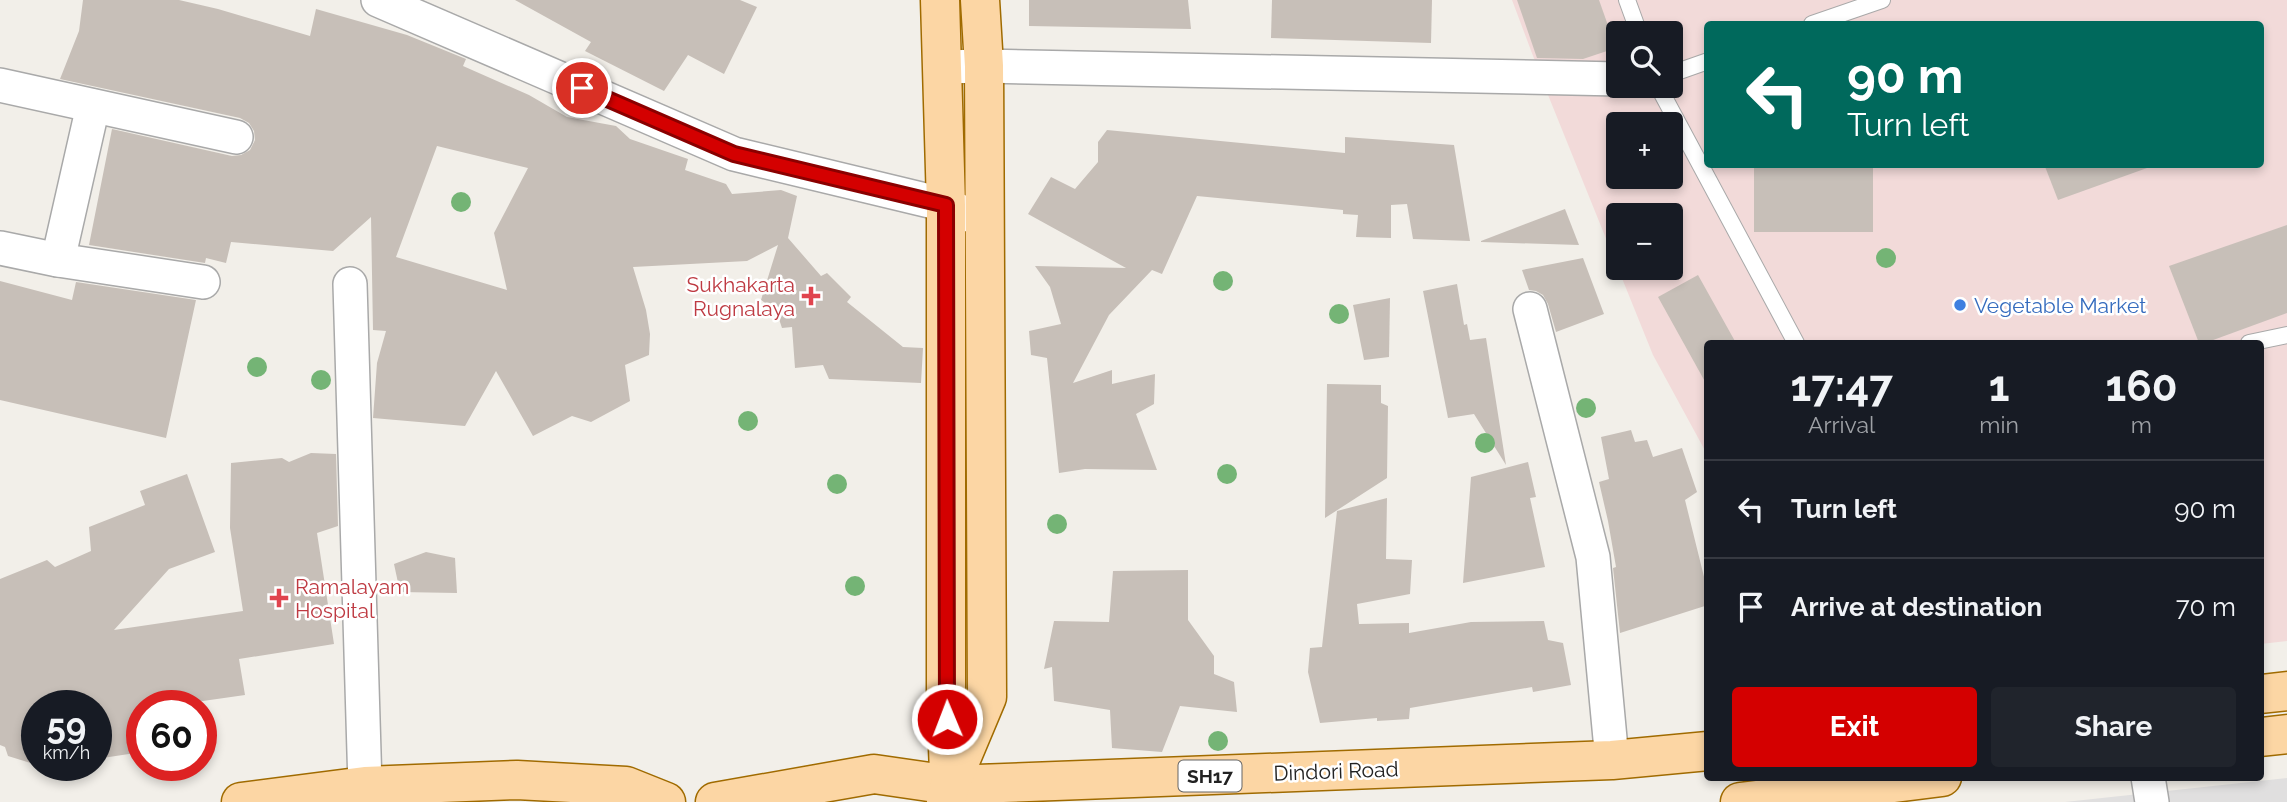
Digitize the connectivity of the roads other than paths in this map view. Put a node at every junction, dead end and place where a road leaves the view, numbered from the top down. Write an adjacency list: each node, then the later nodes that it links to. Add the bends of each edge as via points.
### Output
1 (378, 0): 17 (street, via 734,154)
2 (940, 0): 10 (main road)
3 (980, 0): 9 (main road)
4 (1627, 0): 6 (lane)
5 (1882, 0): 7 (lane)
6 (1635, 21)
7 (1821, 21)
8 (1704, 62): 11 (lane)
9 (984, 66): 10 (street); 12 (street); 18 (main road)
10 (943, 67): 17 (main road)
11 (1683, 70)
12 (1606, 79)
13 (0, 85): 15 (street)
14 (1664, 98): 25 (lane)
15 (93, 106): 16 (street); 20 (street)
16 (236, 137)
17 (946, 205): 18 (street); 36 (main road)
18 (985, 221): 36 (main road, via 987,697)
19 (0, 248): 20 (street)
20 (58, 260): 21 (street)
21 (203, 282)
22 (350, 284): 35 (street)
23 (1530, 309): 32 (street, via 1593,557)
24 (2287, 335): 26 (lane)
25 (1794, 340)
26 (2263, 340)
27 (2287, 691): 28 (main road)
28 (2264, 694)
29 (2287, 734): 30 (main road)
30 (2264, 737)
31 (1704, 751): 32 (main road, Dindori Road / SH17)
32 (1612, 760): 36 (main road, Dindori Road / SH17)
33 (1916, 781): 37 (main road)
34 (2149, 781): 42 (street)
35 (365, 786): 38 (main road); 39 (main road, via 531,781 626,786)
36 (948, 794): 40 (main road, Dindori Road / SH17, via 874,774)
37 (1797, 799): 41 (main road)
38 (241, 802)
39 (666, 802)
40 (715, 802)
41 (1740, 802)
42 (2152, 802)

